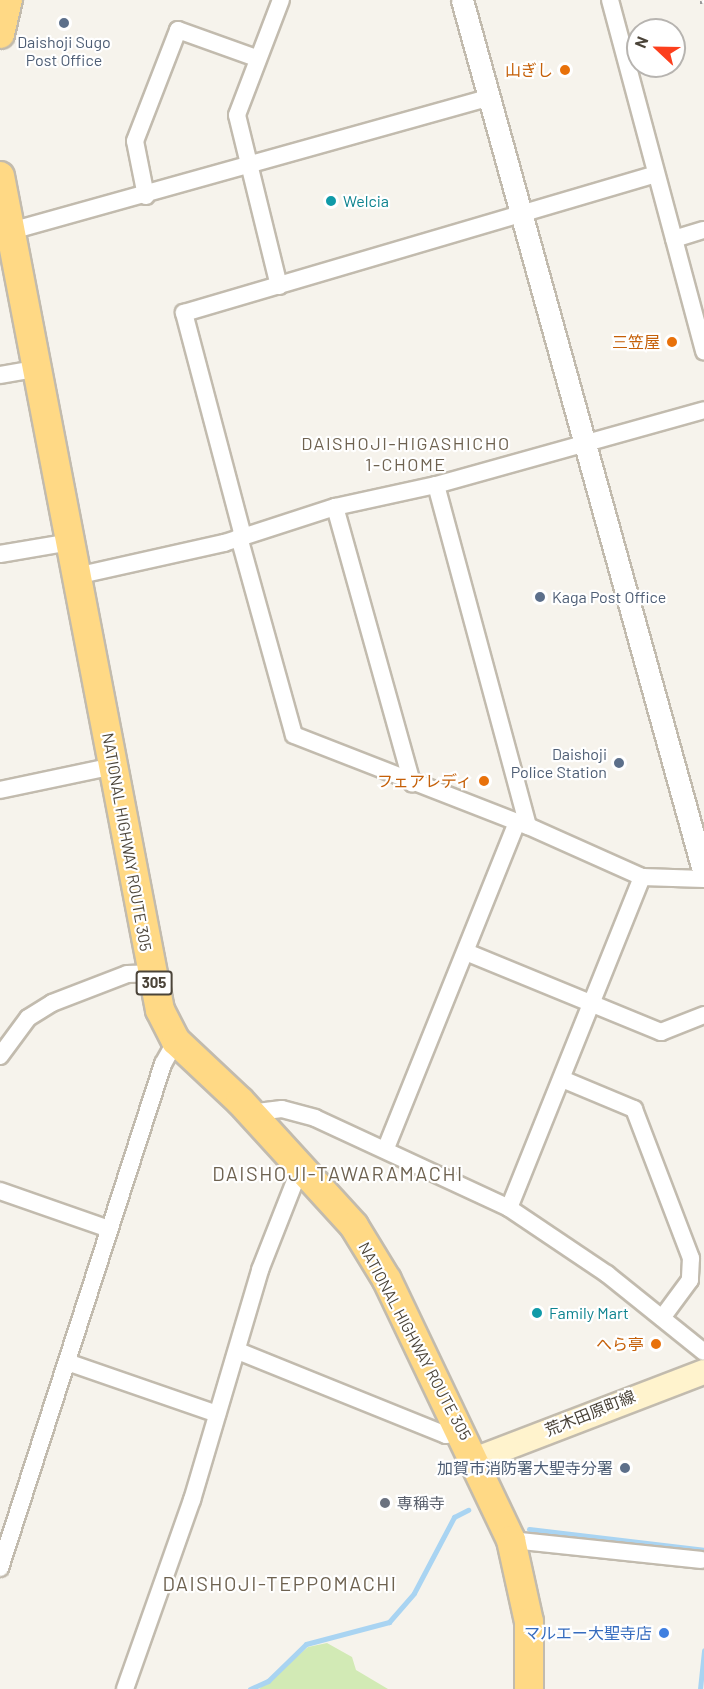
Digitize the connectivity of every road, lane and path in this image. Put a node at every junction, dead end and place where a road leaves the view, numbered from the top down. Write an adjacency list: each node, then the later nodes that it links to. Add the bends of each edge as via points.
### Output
1 (8, 0): 5 (highway)
2 (281, 0): 6 (street)
3 (462, 0): 7 (street)
4 (610, 0): 9 (street)
5 (0, 34)
6 (256, 58): 8 (street, via 237,115); 11 (street, via 178,30 135,141)
7 (490, 97): 8 (street); 12 (street)
8 (248, 167): 11 (street); 16 (street)
9 (655, 174): 12 (street); 15 (street)
10 (0, 176): 13 (highway, NATIONAL HIGHWAY ROUTE 305 / 305)
11 (146, 196): 13 (street)
12 (524, 213): 16 (street); 21 (street)
13 (6, 222): 18 (highway, NATIONAL HIGHWAY ROUTE 305 / 305)
14 (704, 230): 15 (street)
15 (674, 238): 17 (street)
16 (279, 286): 24 (street, via 184,313)
17 (704, 352)
18 (40, 368): 19 (street); 25 (highway, NATIONAL HIGHWAY ROUTE 305 / 305)
19 (0, 375)
20 (704, 410): 21 (street)
21 (587, 440): 22 (street); 32 (street)
22 (436, 485): 23 (street); 31 (street)
23 (335, 507): 24 (street); 29 (street)
24 (241, 537): 27 (street); 29 (street, via 289,729 310,743)
25 (70, 542): 26 (street); 27 (highway, NATIONAL HIGHWAY ROUTE 305 / 305)
26 (0, 554)
27 (76, 576): 28 (highway, NATIONAL HIGHWAY ROUTE 305 / 305)
28 (114, 766): 30 (street); 36 (highway, NATIONAL HIGHWAY ROUTE 305 / 305)
29 (412, 783): 31 (street)
30 (0, 790)
31 (522, 825): 33 (street); 35 (street)
32 (702, 860)
33 (642, 878): 34 (street); 37 (street)
34 (704, 879)
35 (466, 952): 37 (street); 43 (street)
36 (151, 973): 39 (highway, NATIONAL HIGHWAY ROUTE 305 / 305, via 160,1011); 40 (street, via 127,974 52,1003 28,1018)
37 (591, 1003): 38 (street, via 662,1032); 41 (street)
38 (704, 1015)
39 (176, 1041): 42 (highway, NATIONAL HIGHWAY ROUTE 305 / 305); 47 (street, via 163,1064)
40 (0, 1056)
41 (562, 1079): 46 (street); 48 (street, via 634,1109 691,1258 690,1280)
42 (249, 1113): 43 (street, via 282,1109); 44 (highway, NATIONAL HIGHWAY ROUTE 305 / 305)
43 (386, 1148): 46 (street)
44 (301, 1166): 49 (street, via 260,1270); 54 (highway, NATIONAL HIGHWAY ROUTE 305 / 305, via 354,1226 387,1280)
45 (0, 1191): 47 (street)
46 (509, 1208): 48 (street)
47 (110, 1229): 51 (street)
48 (662, 1318): 50 (street)
49 (238, 1351): 53 (street); 54 (street, via 446,1435)
50 (704, 1352)
51 (67, 1362): 53 (street); 58 (street)
52 (704, 1372): 55 (main road, 荒木田原町線)
53 (217, 1414): 59 (street, via 140,1659)
54 (463, 1431): 55 (highway, NATIONAL HIGHWAY ROUTE 305 / 305)
55 (477, 1459): 56 (highway, NATIONAL HIGHWAY ROUTE 305 / 305)
56 (511, 1540): 57 (street); 60 (highway, NATIONAL HIGHWAY ROUTE 305 / 305, via 530,1622)
57 (701, 1560)
58 (0, 1568)
59 (125, 1689)
60 (529, 1689)

